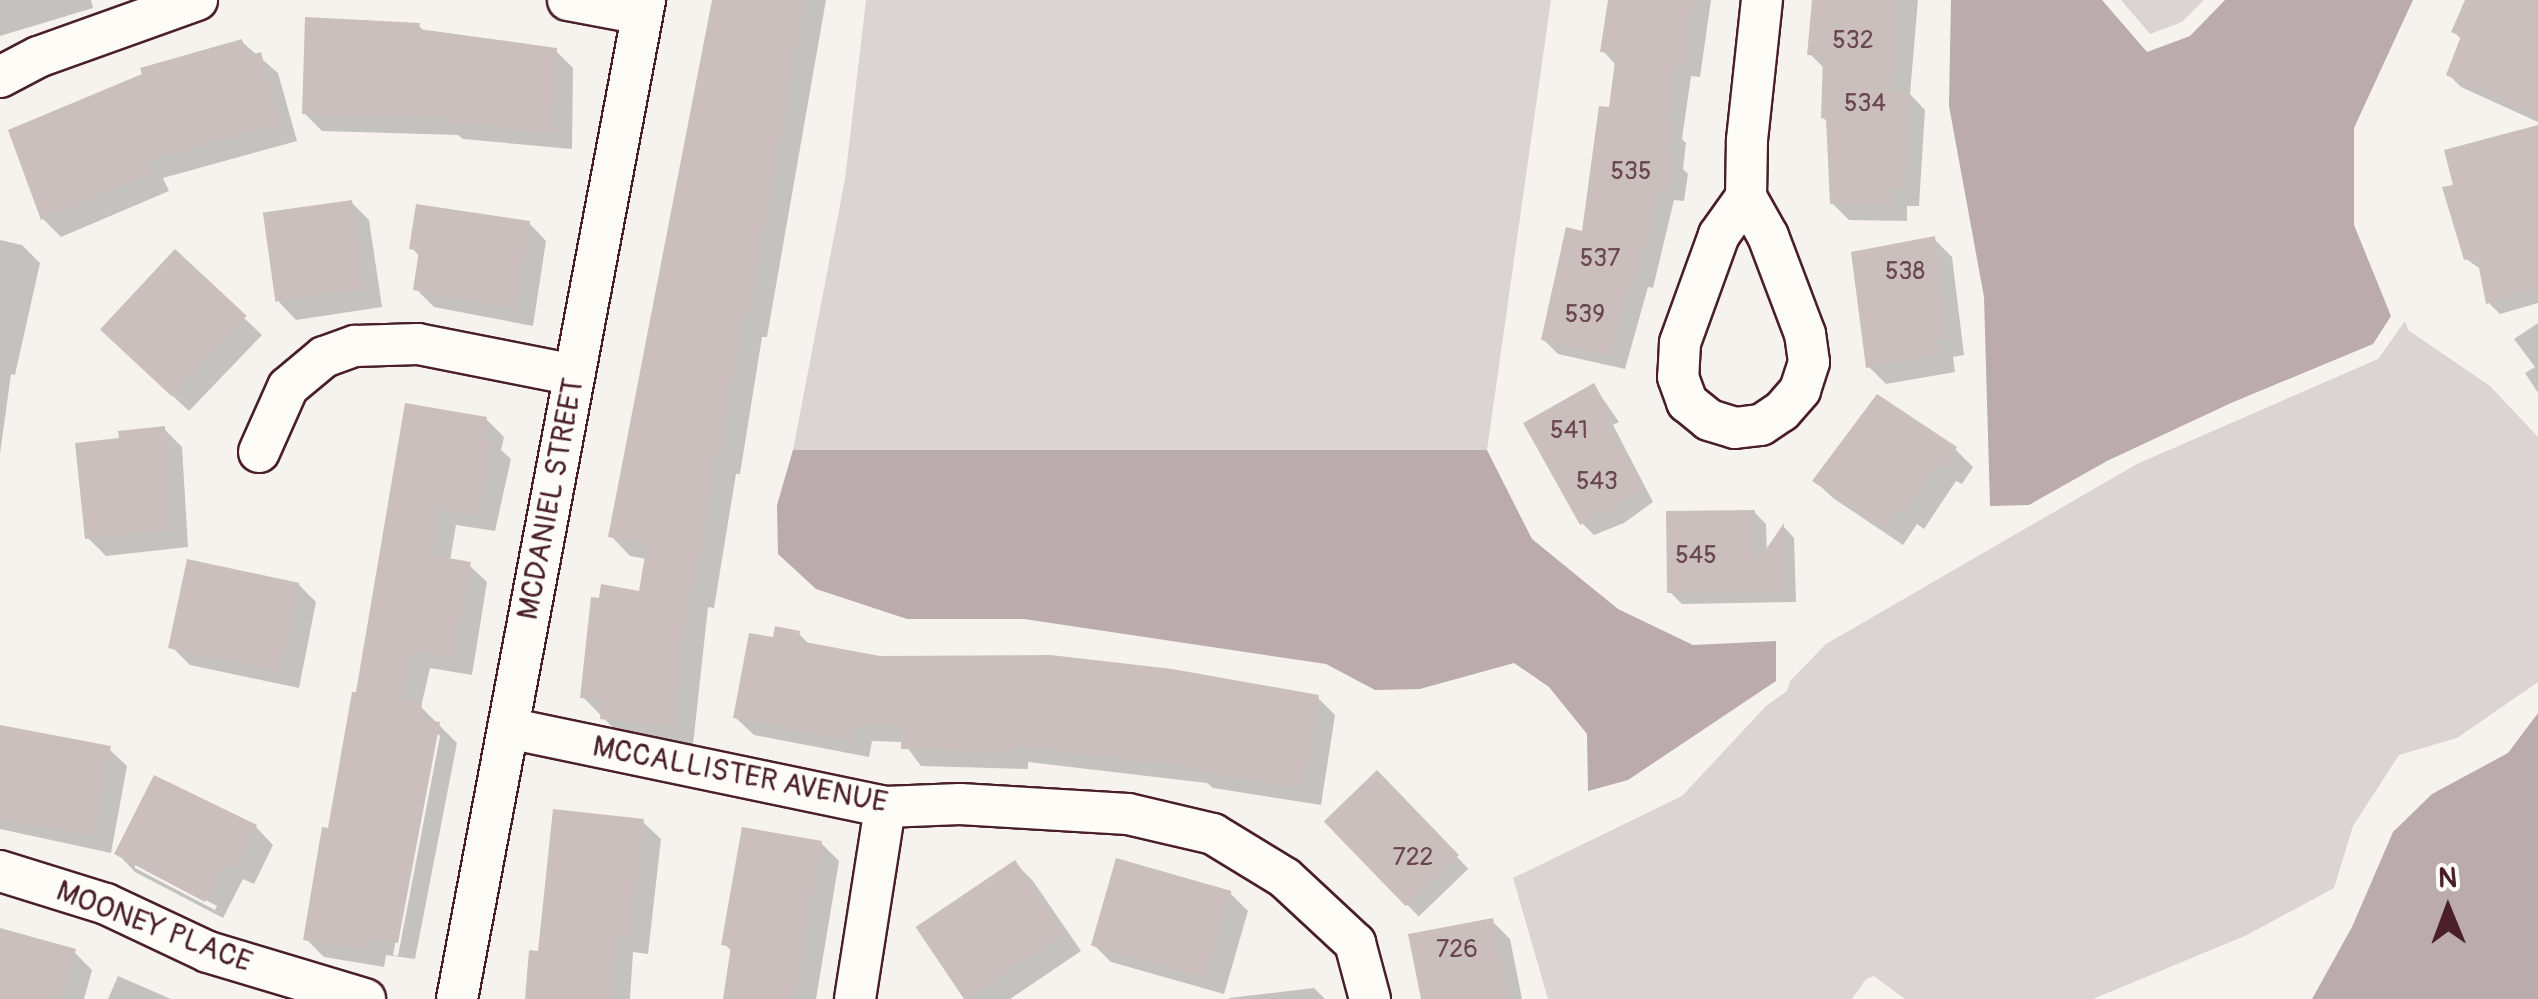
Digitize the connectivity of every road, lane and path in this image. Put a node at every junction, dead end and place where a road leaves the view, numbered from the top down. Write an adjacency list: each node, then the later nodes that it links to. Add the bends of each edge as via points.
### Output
1 (197, 0): 5 (street)
2 (568, 0): 4 (street)
3 (1762, 0): 6 (street)
4 (644, 7): 7 (street, MCDANIEL STREET)
5 (0, 77)
6 (1746, 197): 6 (street, via 1718,236 1680,343 1678,377 1688,402 1710,420 1735,428 1782,412 1810,362 1768,236)
7 (574, 375): 8 (street, via 418,344 355,346 324,357 288,387); 9 (street, MCDANIEL STREET)
8 (260, 452)
9 (508, 728): 10 (street, MCCALLISTER AVENUE); 13 (street, MCDANIEL STREET)
10 (885, 808): 14 (street); 15 (street, MCCALLISTER AVENUE, via 960,804 1128,814 1213,834 1285,878 1354,942)
11 (0, 872): 12 (street, MOONEY PLACE, via 106,904 208,952)
12 (365, 999)
13 (457, 999)
14 (855, 999)
15 (1370, 999)

